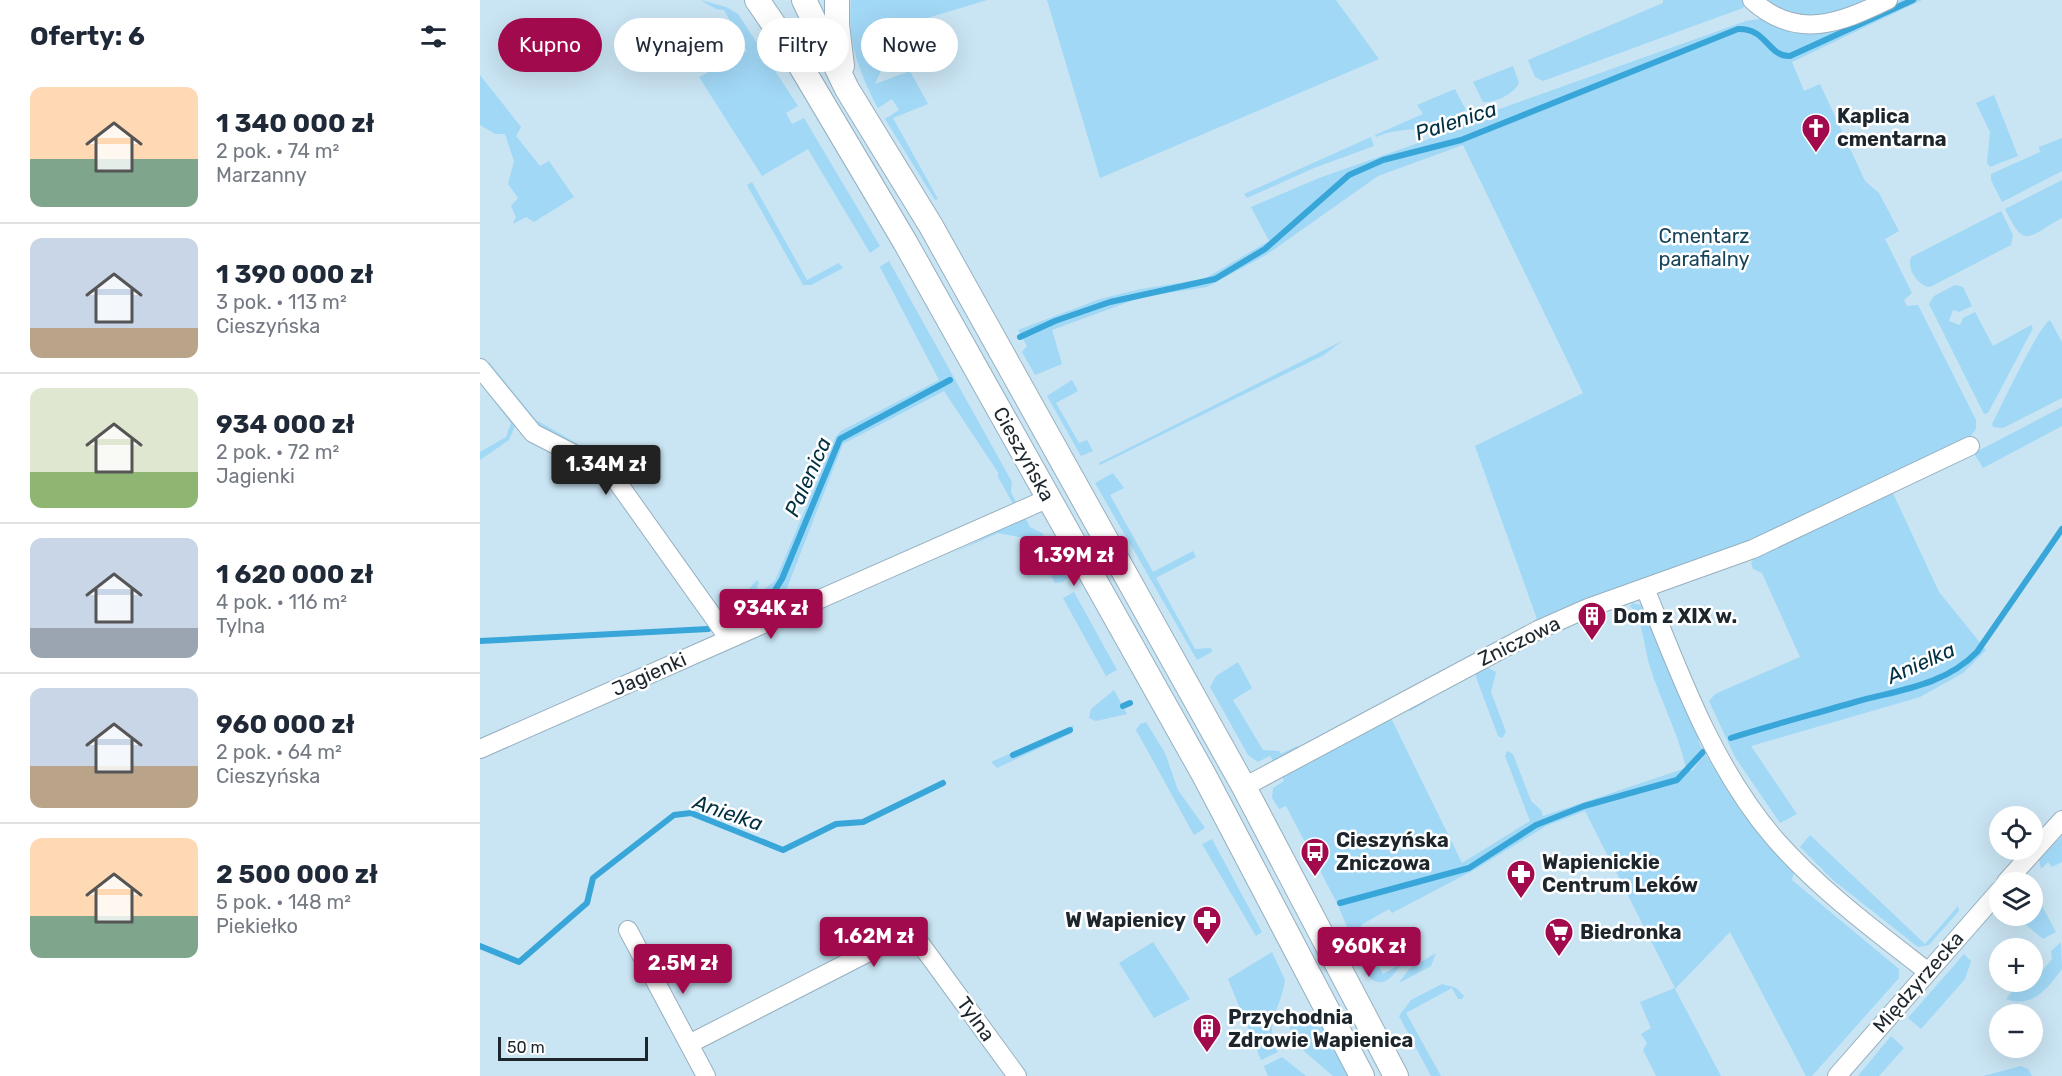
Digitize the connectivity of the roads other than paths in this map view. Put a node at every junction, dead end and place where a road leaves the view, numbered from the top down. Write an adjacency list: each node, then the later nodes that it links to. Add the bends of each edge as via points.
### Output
1 (757, 0): 9 (main road, Cieszyńska, via 790,48 905,242)
2 (804, 0): 6 (main road, Cieszyńska)
3 (837, 0): 6 (main road, via 839,48)
4 (1752, 0): 5 (street, via 1781,18 1814,26 1842,20)
5 (1888, 0)
6 (847, 89): 13 (main road, Cieszyńska, via 931,226)
7 (480, 368): 11 (street, via 533,433 599,467 619,483)
8 (1970, 446): 10 (street, Zniczowa, via 1753,549)
9 (1049, 498): 11 (street, Jagienki); 22 (main road, Cieszyńska, via 1204,775)
10 (1645, 588): 13 (street, Zniczowa, via 1538,630); 18 (street, via 1698,714 1749,805 1802,866)
11 (729, 639): 12 (street, Jagienki)
12 (480, 750)
13 (1244, 787): 23 (main road, Cieszyńska)
14 (2062, 820): 15 (street)
15 (2015, 872)
16 (1989, 902): 18 (street, Międzyrzecka)
17 (628, 930): 19 (street)
18 (1927, 971): 24 (street, Międzyrzecka)
19 (688, 1044): 20 (street); 21 (street, Tylna, via 908,932)
20 (706, 1076)
21 (1017, 1076)
22 (1362, 1076)
23 (1396, 1076)
24 (1837, 1076)

